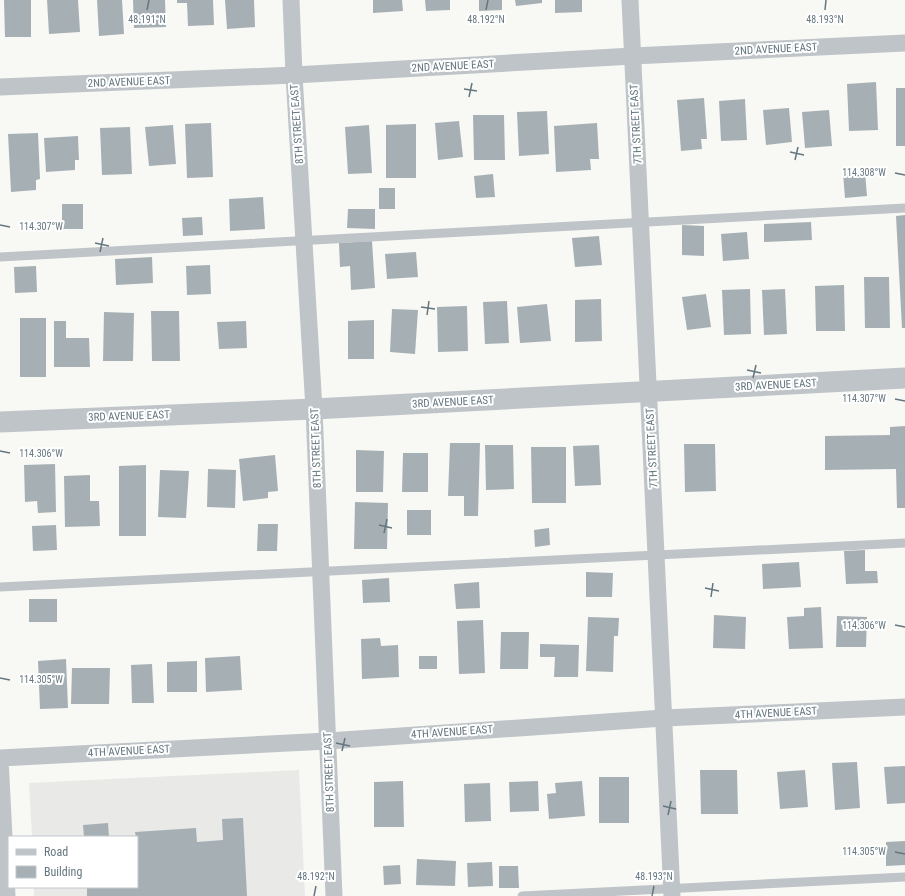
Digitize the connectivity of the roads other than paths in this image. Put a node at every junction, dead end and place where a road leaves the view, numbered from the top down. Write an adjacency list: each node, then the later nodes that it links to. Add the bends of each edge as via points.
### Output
1 (291, 0): 5 (street, 8TH STREET EAST)
2 (630, 0): 4 (street, 7TH STREET EAST)
3 (905, 43): 4 (street, 2ND AVENUE EAST)
4 (633, 56): 5 (street, 2ND AVENUE EAST); 8 (street, 7TH STREET EAST)
5 (294, 75): 6 (street, 2ND AVENUE EAST); 9 (street, 8TH STREET EAST)
6 (0, 87)
7 (905, 208): 8 (lane)
8 (641, 222): 9 (lane); 12 (street, 7TH STREET EAST)
9 (304, 240): 10 (lane); 13 (street, 8TH STREET EAST)
10 (0, 257)
11 (905, 378): 12 (street, 3RD AVENUE EAST)
12 (649, 392): 13 (street, 3RD AVENUE EAST); 16 (street, 7TH STREET EAST)
13 (314, 409): 14 (street, 3RD AVENUE EAST); 17 (street, 8TH STREET EAST)
14 (0, 422)
15 (905, 544): 16 (lane)
16 (657, 555): 17 (lane); 20 (street, 7TH STREET EAST)
17 (321, 571): 18 (lane); 21 (street, 8TH STREET EAST)
18 (0, 587)
19 (905, 707): 20 (street, 4TH AVENUE EAST)
20 (664, 718): 21 (street, 4TH AVENUE EAST); 24 (street, 7TH STREET EAST)
21 (328, 740): 22 (street, 4TH AVENUE EAST); 26 (street, 8TH STREET EAST)
22 (0, 758): 25 (street)
23 (905, 877): 24 (lane)
24 (672, 893): 27 (lane)
25 (7, 896)
26 (334, 896)
27 (522, 896)

